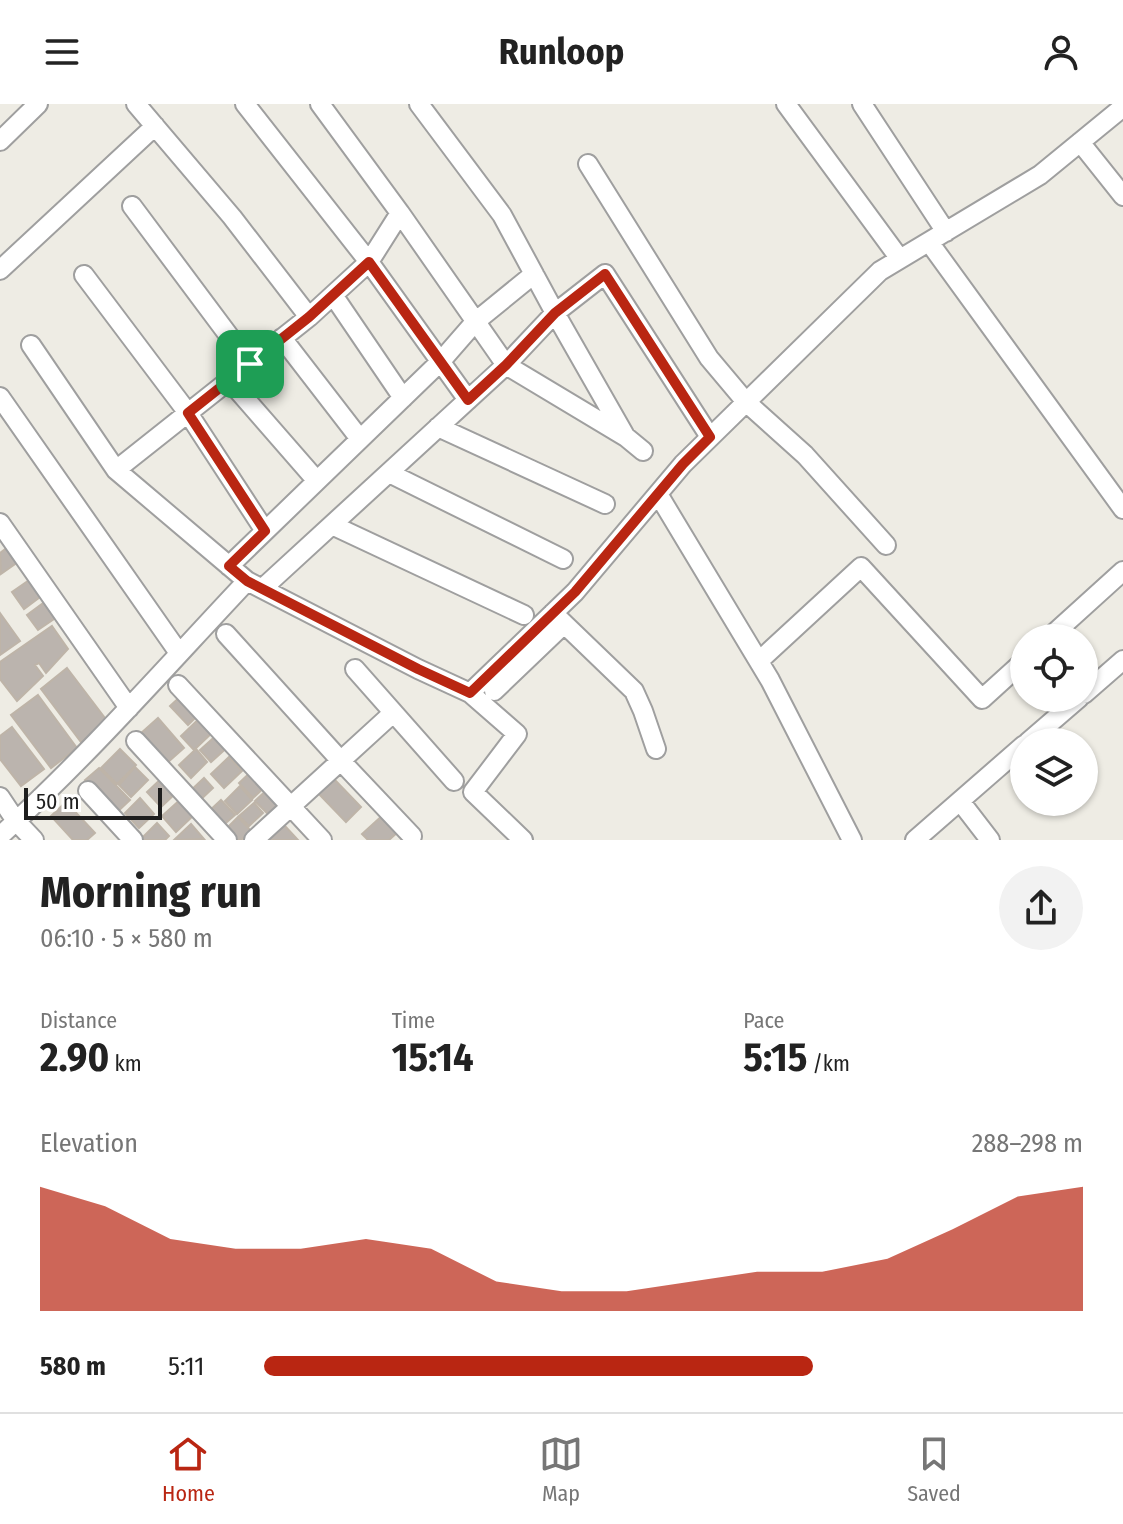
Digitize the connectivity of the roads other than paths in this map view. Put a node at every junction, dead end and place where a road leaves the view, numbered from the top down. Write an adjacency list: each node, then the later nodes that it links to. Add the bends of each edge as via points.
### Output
1 (38, 104): 10 (street)
2 (136, 104): 9 (street)
3 (245, 104): 19 (street)
4 (320, 104): 15 (street)
5 (419, 104): 21 (street, via 502,215)
6 (786, 104): 18 (street)
7 (862, 104): 16 (street)
8 (1123, 107): 11 (street)
9 (155, 126): 20 (street); 25 (street)
10 (0, 141)
11 (1080, 142): 13 (street); 16 (street, via 1040,175)
12 (588, 164): 36 (street, via 709,358)
13 (1123, 196)
14 (132, 206): 30 (street)
15 (400, 213): 19 (street); 26 (street)
16 (946, 232): 17 (street)
17 (929, 242): 18 (street); 48 (street)
18 (900, 259): 36 (street, via 880,271)
19 (369, 262): 23 (street); 29 (street)
20 (0, 270)
21 (534, 274): 24 (street); 26 (street)
22 (84, 275): 37 (street)
23 (333, 295): 25 (street); 34 (street)
24 (555, 313): 31 (street); 39 (street); 40 (street, via 605,274)
25 (309, 317): 27 (street)
26 (475, 322): 29 (street); 31 (street)
27 (282, 338): 30 (street); 41 (street)
28 (31, 345): 43 (street)
29 (441, 361): 34 (street); 35 (street)
30 (250, 364): 32 (street)
31 (506, 365): 35 (street); 39 (street)
32 (229, 380): 37 (street); 45 (street)
33 (0, 397): 61 (street)
34 (403, 398): 41 (street)
35 (468, 400): 38 (street)
36 (746, 402): 40 (street); 52 (street, via 805,455)
37 (188, 413): 43 (street); 51 (street)
38 (438, 427): 44 (street); 47 (street)
39 (626, 437): 42 (street)
40 (710, 437): 46 (street)
41 (360, 439): 45 (street)
42 (643, 451)
43 (116, 470): 54 (street)
44 (389, 473): 50 (street); 53 (street)
45 (317, 481): 51 (street)
46 (658, 494): 58 (street, via 575,592); 63 (street)
47 (605, 504)
48 (1123, 509)
49 (0, 523): 70 (street)
50 (332, 525): 56 (street); 57 (street)
51 (265, 531): 54 (street)
52 (886, 545)
53 (563, 559)
54 (229, 566): 56 (street)
55 (1123, 571): 59 (street)
56 (255, 584): 61 (street); 69 (street)
57 (524, 615)
58 (559, 619): 68 (street); 69 (street); 75 (street, via 634,691)
59 (1064, 624)
60 (226, 634): 77 (street)
61 (179, 653): 70 (street)
62 (1123, 660): 66 (street)
63 (759, 661): 65 (street, via 861,567 982,699); 92 (street)
64 (355, 669): 72 (street)
65 (1010, 674)
66 (1098, 682)
67 (178, 685): 82 (street)
68 (494, 691)
69 (470, 693): 91 (street, via 517,734 473,792)
70 (129, 708): 83 (street)
71 (1063, 712): 73 (street)
72 (393, 713): 77 (street); 78 (street)
73 (1044, 728)
74 (136, 741): 88 (street)
75 (656, 749)
76 (1010, 758): 81 (street)
77 (341, 761): 82 (street); 85 (street)
78 (454, 781)
79 (88, 791): 87 (street)
80 (0, 797): 83 (street)
81 (960, 801): 93 (street); 94 (street)
82 (291, 806): 89 (street); 90 (street)
83 (16, 821): 84 (street); 86 (street)
84 (0, 836)
85 (412, 836)
86 (34, 840)
87 (133, 840)
88 (227, 840)
89 (254, 840)
90 (322, 840)
91 (523, 840)
92 (852, 840)
93 (915, 840)
94 (990, 840)

